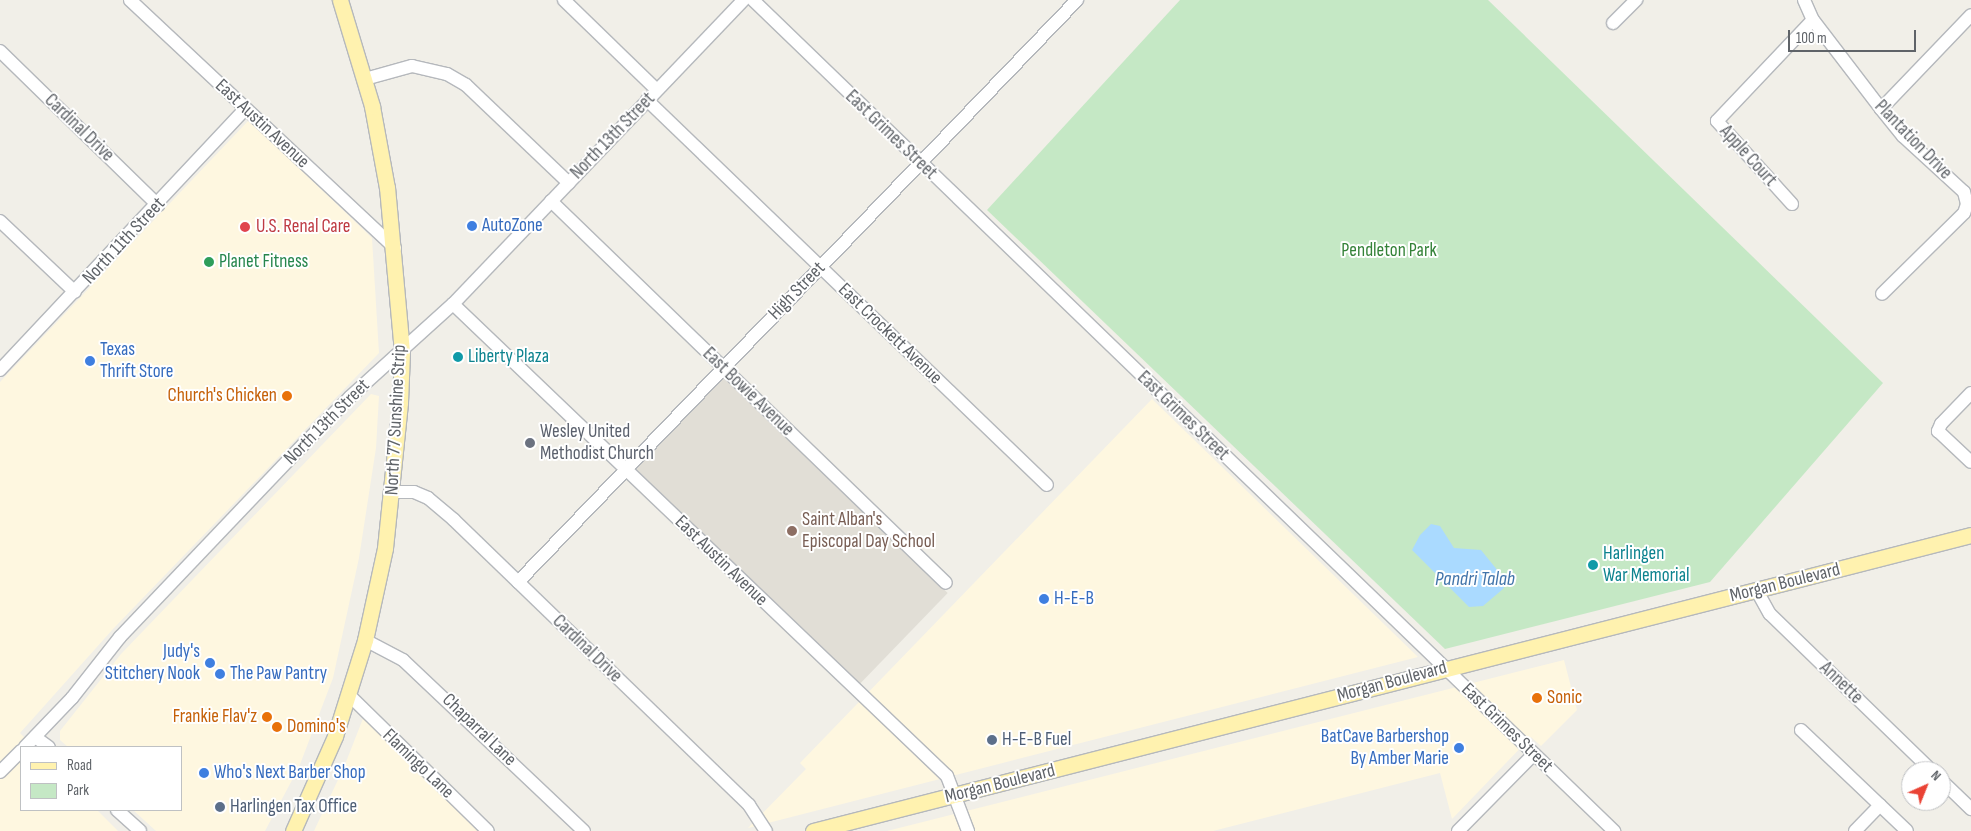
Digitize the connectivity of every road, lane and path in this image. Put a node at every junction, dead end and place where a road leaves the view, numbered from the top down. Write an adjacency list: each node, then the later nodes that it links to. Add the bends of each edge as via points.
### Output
1 (130, 0): 16 (street, East Austin Avenue)
2 (340, 0): 13 (main road, North 77 Sunshine Strip)
3 (564, 0): 14 (street)
4 (744, 0): 14 (street, North 13th Street)
5 (753, 0): 18 (street, East Grimes Street)
6 (1077, 0): 18 (street, High Street)
7 (1636, 0): 11 (street)
8 (1804, 0): 10 (street, Plantation Drive)
9 (1971, 16): 17 (street)
10 (1813, 20): 17 (street, Plantation Drive); 21 (street, Apple Court, via 1717,121)
11 (1613, 23)
12 (0, 51): 22 (street, Cardinal Drive)
13 (365, 79): 19 (street, via 412,66 447,74 466,86); 24 (main road, North 77 Sunshine Strip, via 382,158)
14 (657, 90): 15 (street, North 13th Street)
15 (648, 100): 19 (street, North 13th Street); 25 (street, East Crockett Avenue)
16 (245, 109): 22 (street, North 11th Street); 24 (street, East Austin Avenue)
17 (1881, 109): 27 (street, Plantation Drive, via 1903,136 1964,192 1967,204 1964,213)
18 (919, 163): 25 (street, High Street); 42 (street, East Grimes Street)
19 (568, 183): 20 (street, North 13th Street)
20 (551, 201): 28 (street, North 13th Street); 30 (street, East Bowie Avenue)
21 (1792, 204)
22 (158, 205): 26 (street, North 11th Street)
23 (0, 221): 26 (street)
24 (395, 248): 29 (main road, North 77 Sunshine Strip)
25 (820, 267): 30 (street, High Street); 35 (street, East Crockett Avenue)
26 (75, 292): 31 (street, North 11th Street)
27 (1882, 294)
28 (453, 304): 29 (street, North 13th Street); 34 (street, East Austin Avenue)
29 (402, 352): 36 (main road, North 77 Sunshine Strip); 45 (street, North 13th Street, via 350,397 142,613)
30 (723, 369): 34 (street, High Street); 39 (street, East Bowie Avenue)
31 (0, 370)
32 (1971, 393): 33 (street, via 1938,431)
33 (1971, 462)
34 (626, 470): 38 (street, High Street); 53 (street, East Austin Avenue, via 947,776)
35 (1047, 485)
36 (393, 492): 38 (street, Cardinal Drive, via 414,492 428,498); 41 (main road, North 77 Sunshine Strip)
37 (1971, 535): 40 (main road, Morgan Boulevard)
38 (518, 582): 62 (street, Cardinal Drive, via 749,804)
39 (946, 583)
40 (1756, 590): 42 (main road, Morgan Boulevard); 50 (street, Annette, via 1770,614)
41 (365, 640): 43 (main road, North 77 Sunshine Strip); 61 (street, Chaparral Lane, via 403,660)
42 (1446, 668): 49 (street, East Grimes Street); 53 (main road, Morgan Boulevard)
43 (350, 695): 59 (main road, North 77 Sunshine Strip, via 325,762); 60 (street, Flamingo Lane)
44 (1802, 730): 54 (street)
45 (35, 737): 46 (street, North 13th Street); 47 (street)
46 (26, 746)
47 (48, 746)
48 (20, 752): 51 (street)
49 (1534, 754): 57 (street); 66 (street, East Grimes Street)
50 (1922, 761)
51 (0, 772)
52 (1951, 790): 55 (street)
53 (955, 795): 63 (main road, Morgan Boulevard); 64 (street, East Austin Avenue)
54 (1880, 805): 67 (street); 68 (street)
55 (1971, 809)
56 (118, 811): 58 (street)
57 (1459, 829): 65 (street)
58 (140, 831)
59 (293, 831)
60 (488, 831)
61 (584, 831)
62 (766, 831)
63 (813, 831)
64 (968, 831)
65 (1446, 831)
66 (1614, 831)
67 (1855, 831)
68 (1907, 831)

